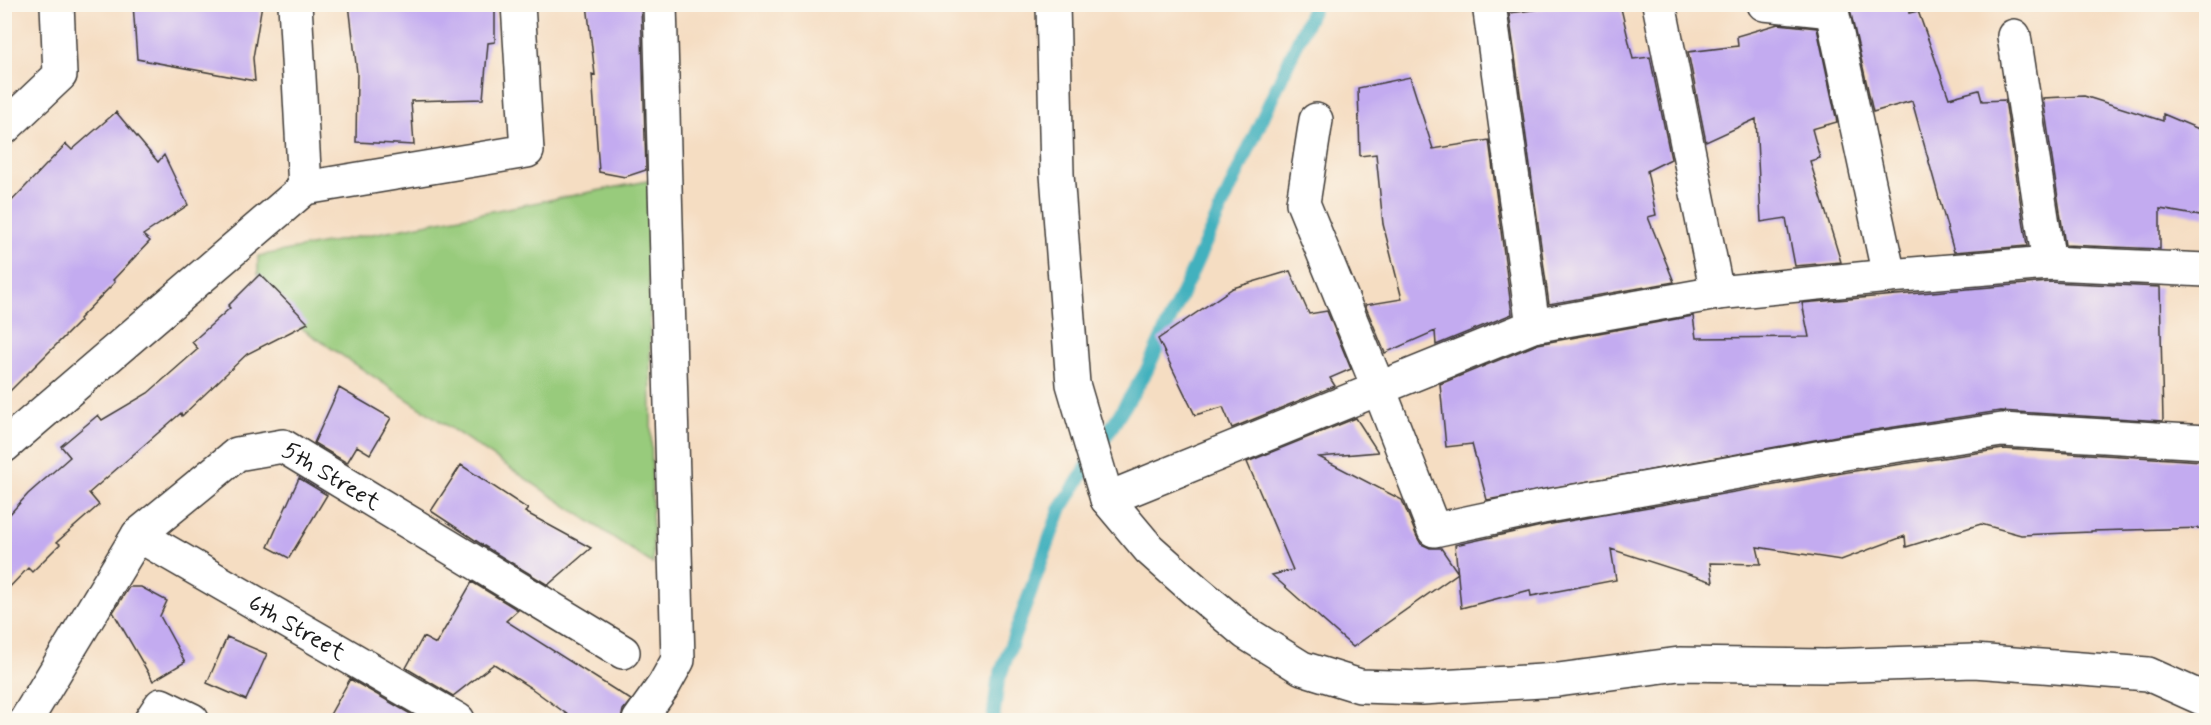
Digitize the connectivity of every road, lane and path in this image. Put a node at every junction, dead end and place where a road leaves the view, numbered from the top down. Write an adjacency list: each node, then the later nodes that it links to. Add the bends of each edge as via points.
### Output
1 (57, 4): 11 (street, via 60,75)
2 (295, 4): 12 (street)
3 (518, 4): 12 (street, via 527,151)
4 (660, 4): 29 (street, via 678,660)
5 (1053, 4): 21 (street, via 1057,174 1073,384)
6 (1489, 4): 17 (street)
7 (1659, 4): 16 (street)
8 (1764, 4): 15 (street, via 1832,10)
9 (2014, 36): 13 (street)
10 (1316, 120): 18 (street, via 1303,203)
11 (4, 128)
12 (305, 188): 20 (street)
13 (2049, 263): 14 (street); 15 (street)
14 (2206, 270)
15 (1889, 276): 16 (street)
16 (1717, 293): 17 (street)
17 (1533, 327): 18 (street)
18 (1379, 389): 19 (street, via 1434,530 1845,453 2002,430); 21 (street)
19 (2206, 442)
20 (4, 446)
21 (1103, 487): 24 (street, via 1149,549 1246,633 1302,668 1360,686 1422,688 1558,680 1679,664 1825,666 1974,661 2148,674)
22 (138, 535): 23 (street, 5th Street, via 237,454 283,446); 25 (street, 5th Street); 28 (street, 6th Street)
23 (623, 652)
24 (2206, 700)
25 (26, 720)
26 (151, 720): 27 (street, via 161,705)
27 (192, 720)
28 (458, 720)
29 (639, 720)

